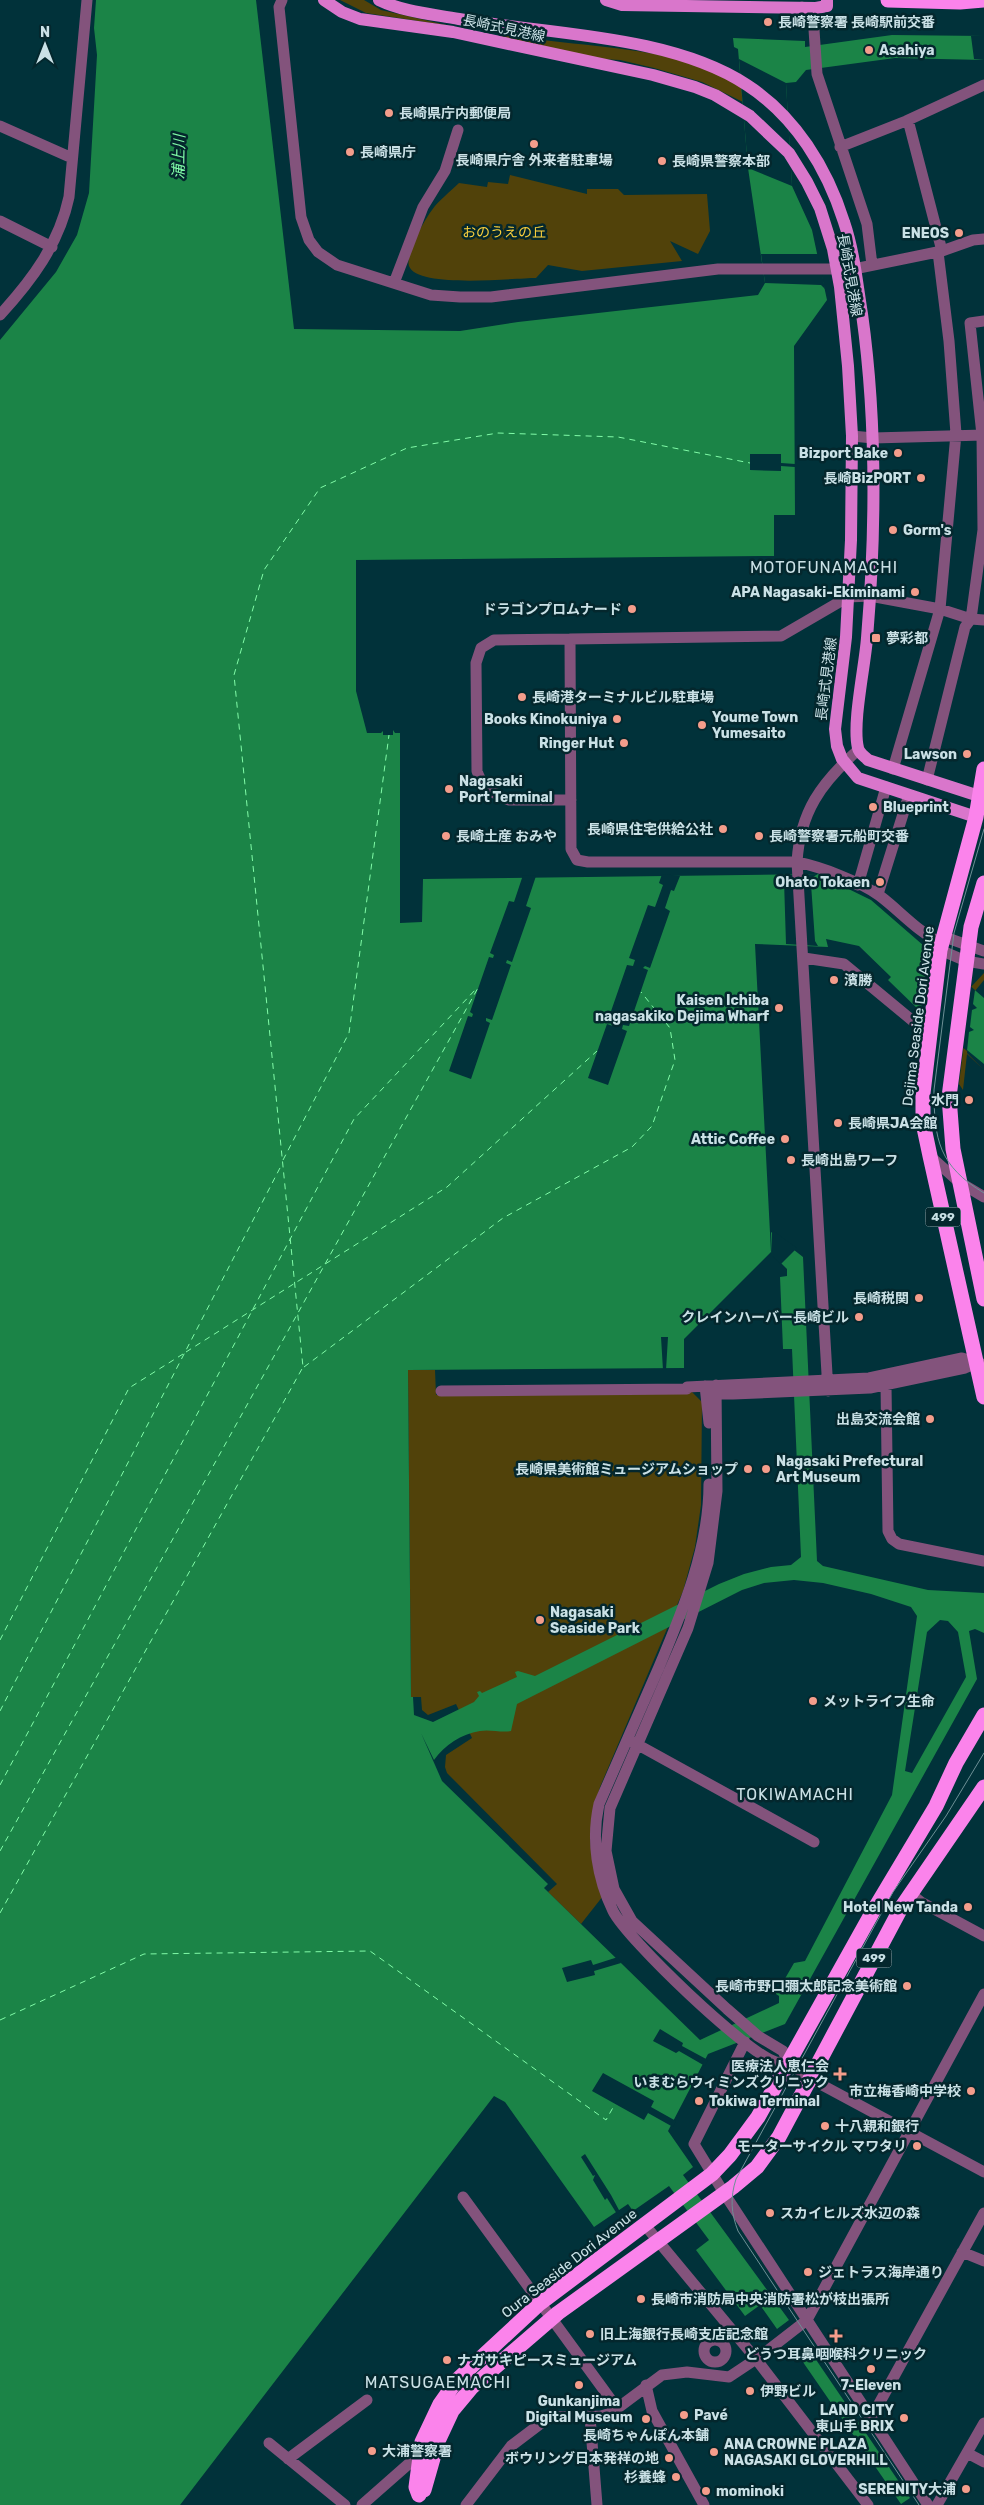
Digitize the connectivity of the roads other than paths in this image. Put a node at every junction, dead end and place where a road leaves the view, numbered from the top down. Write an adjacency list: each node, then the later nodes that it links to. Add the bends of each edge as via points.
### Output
1 (87, 0): 17 (street)
2 (282, 0): 25 (street, via 279,7 301,217 309,240 318,252 337,265)
3 (324, 0): 24 (main road, 長崎式見港線, via 360,19 453,32 625,68 674,80 715,95 750,116 789,154 820,208)
4 (379, 0): 23 (main road, 長崎式見港線, via 415,11 660,50 707,64 745,83 775,107 818,161 844,223)
5 (827, 0): 9 (main road, via 827,6)
6 (888, 0): 7 (highway)
7 (984, 0)
8 (617, 1): 10 (main road, via 673,6)
9 (814, 3): 10 (main road); 11 (street, via 817,22)
10 (801, 7): 11 (street, via 812,11)
11 (814, 22): 16 (street, via 817,74)
12 (984, 85): 13 (street)
13 (908, 120): 16 (street); 21 (street)
14 (0, 126): 17 (street)
15 (458, 130): 25 (street, via 445,171 423,207)
16 (840, 147): 22 (street, via 867,224)
17 (72, 158): 20 (street, via 64,222)
18 (0, 221): 20 (street)
19 (984, 239): 21 (street)
20 (52, 247): 26 (street)
21 (940, 252): 22 (street); 28 (street)
22 (872, 265): 23 (street)
23 (854, 269): 24 (street); 31 (main road, 長崎式見港線, via 868,357)
24 (836, 270): 25 (street, via 718,268 491,297 431,295); 30 (main road, 長崎式見港線, via 848,366)
25 (394, 283)
26 (0, 315)
27 (984, 321): 29 (street, via 970,323)
28 (956, 434): 29 (street); 31 (street); 34 (street)
29 (983, 435): 35 (street, via 983,530)
30 (852, 436): 31 (street); 33 (main road, 長崎式見港線)
31 (873, 438): 32 (main road, 長崎式見港線)
32 (870, 596): 33 (street); 34 (street); 38 (main road, 長崎式見港線, via 856,730)
33 (848, 597): 37 (street, via 781,636); 39 (main road, 長崎式見港線, via 835,729 837,746)
34 (940, 609): 35 (street); 40 (street)
35 (971, 619): 36 (street); 42 (street, via 965,627)
36 (984, 620)
37 (570, 639): 46 (street); 46 (street, via 494,640 481,648 476,663 477,771 482,781 501,798 509,800)
38 (858, 750): 39 (street); 40 (main road, via 868,760)
39 (844, 762): 43 (main road, 長崎式見港線, via 858,778); 48 (street, via 806,815 798,837)
40 (893, 769): 42 (main road)
41 (984, 769): 45 (highway, Dejima Seaside Dori Avenue)
42 (927, 780): 45 (main road)
43 (886, 787): 44 (main road, 長崎式見港線); 50 (street)
44 (909, 795): 47 (main road, 長崎式見港線); 51 (street)
45 (981, 797): 47 (highway, Dejima Seaside Dori Avenue)
46 (571, 800): 48 (street, via 571,850 581,862)
47 (980, 818): 52 (highway, Dejima Seaside Dori Avenue / 499)
48 (797, 862): 50 (street, via 821,867); 54 (street)
49 (984, 883): 55 (highway, 499)
50 (858, 885): 51 (street)
51 (878, 894): 52 (street)
52 (941, 947): 55 (street); 57 (highway, Dejima Seaside Dori Avenue / 499)
53 (984, 951): 55 (street)
54 (803, 953): 57 (street, via 844,964); 63 (street)
55 (967, 954): 56 (street); 59 (highway, 499, via 949,1113)
56 (984, 964)
57 (931, 1036): 58 (highway, Dejima Seaside Dori Avenue / 499, via 923,1093 923,1124)
58 (930, 1156): 59 (street); 62 (highway, Dejima Seaside Dori Avenue / 499)
59 (959, 1182): 60 (street); 61 (highway, 499)
60 (984, 1197)
61 (984, 1299)
62 (981, 1364): 63 (street, via 962,1358); 64 (street); 67 (highway, Dejima Seaside Dori Avenue / 499)
63 (828, 1385): 64 (street); 65 (street)
64 (886, 1385): 68 (street, via 888,1531 892,1539 899,1544)
65 (710, 1389): 66 (street); 69 (street, via 709,1490)
66 (441, 1391)
67 (984, 1397)
68 (984, 1561)
69 (695, 1589): 71 (street, via 674,1632); 71 (street, via 688,1628)
70 (984, 1715): 78 (highway, Oura Seaside Dori Avenue / 499, via 936,1806)
71 (632, 1742): 73 (street); 77 (street, via 597,1813 596,1853 613,1912 628,1932 716,2019); 78 (street, via 606,1827 606,1851 614,1889 632,1921 758,2036 783,2051)
72 (984, 1787): 74 (highway, Oura Seaside Dori Avenue / 499)
73 (814, 1842)
74 (911, 1894): 75 (street); 79 (highway, Oura Seaside Dori Avenue / 499)
75 (984, 1936)
76 (984, 1994): 80 (street)
77 (745, 2042): 78 (street, via 776,2062); 82 (street, via 694,2144)
78 (788, 2062): 79 (street); 82 (highway, Oura Seaside Dori Avenue / 499, via 758,2117)
79 (809, 2078): 80 (street); 83 (highway, Oura Seaside Dori Avenue / 499, via 787,2123 763,2159)
80 (910, 2132): 81 (street); 92 (street)
81 (984, 2172)
82 (712, 2174): 83 (street); 86 (highway, Oura Seaside Dori Avenue / 499)
83 (724, 2193): 87 (highway, Oura Seaside Dori Avenue / 499); 92 (street)
84 (463, 2197): 90 (street)
85 (984, 2213): 88 (street)
86 (644, 2224): 87 (street); 90 (highway, Oura Seaside Dori Avenue / 499)
87 (658, 2242): 91 (highway, Oura Seaside Dori Avenue / 499); 95 (street)
88 (962, 2252): 89 (street); 99 (street)
89 (984, 2261)
90 (539, 2304): 91 (street); 103 (highway, Oura Seaside Dori Avenue / 499, via 457,2380 440,2404)
91 (550, 2319): 98 (street); 107 (highway, Oura Seaside Dori Avenue / 499, via 472,2387 452,2411 431,2460)
92 (807, 2320): 95 (street); 99 (street)
93 (747, 2332): 94 (street)
94 (725, 2348)
95 (756, 2359): 96 (street, via 729,2377 702,2372 672,2373); 113 (street)
96 (646, 2385): 98 (street); 112 (street, via 652,2411)
97 (367, 2400): 105 (street)
98 (617, 2408): 100 (street, via 601,2416)
99 (870, 2416): 114 (street)
100 (590, 2417): 110 (street, via 553,2416 518,2439); 111 (street)
101 (984, 2423): 104 (street)
102 (269, 2443): 105 (street)
103 (421, 2448): 107 (highway, Oura Seaside Dori Avenue / 499, via 416,2487); 109 (street)
104 (967, 2453): 106 (street); 115 (street)
105 (288, 2459): 108 (street)
106 (984, 2462)
107 (419, 2500)
108 (345, 2505)
109 (362, 2505)
110 (466, 2505)
111 (597, 2505)
112 (704, 2505)
113 (868, 2505)
114 (928, 2505)
115 (937, 2505)

